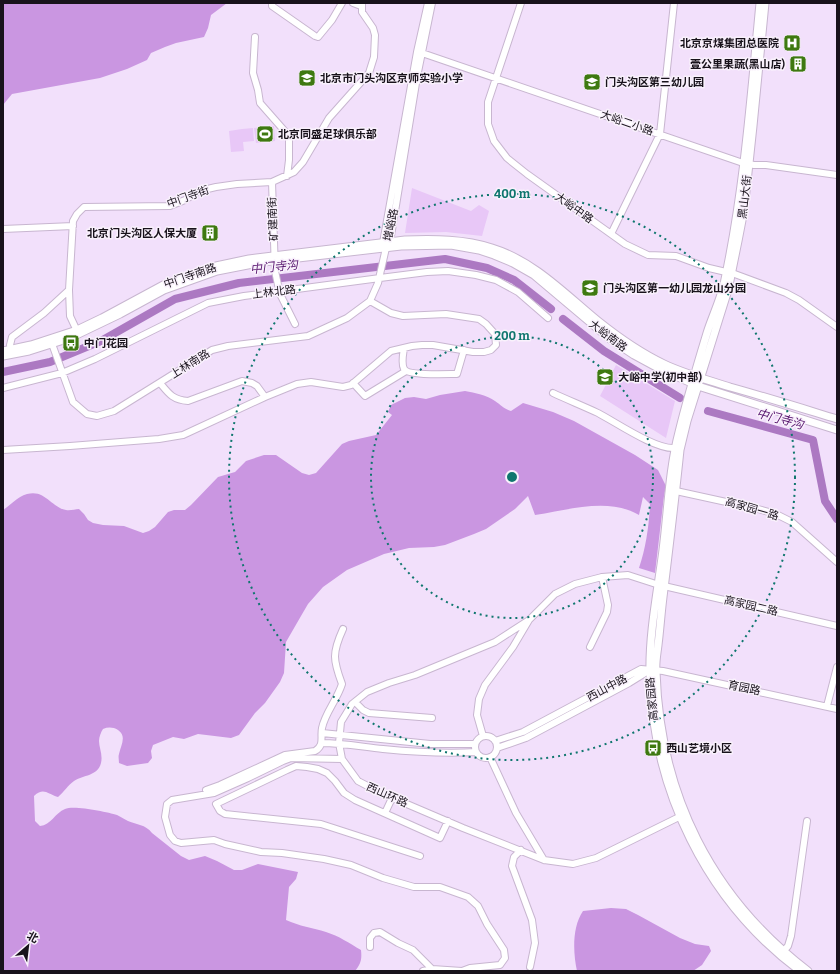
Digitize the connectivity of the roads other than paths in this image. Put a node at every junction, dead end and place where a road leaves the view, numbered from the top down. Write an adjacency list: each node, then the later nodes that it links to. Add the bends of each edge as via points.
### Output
1 (272, 3): 2 (street, via 272,6 318,37)
2 (342, 3)
3 (353, 3): 10 (street)
4 (428, 3): 22 (street, 增峪路, via 417,52)
5 (432, 3): 12 (street, 增峪路)
6 (521, 3): 13 (street, 大峪中路)
7 (674, 3): 14 (street)
8 (760, 3): 15 (main road, 黑山大街)
9 (765, 3): 15 (main road, 黑山大街)
10 (362, 4): 17 (street, 中门寺街, via 362,12 375,35 374,57 369,73 329,118 303,162)
11 (255, 37): 17 (street, via 253,73 260,103 289,136)
12 (422, 53): 13 (street, 大峪二小路); 22 (street, 增峪路)
13 (495, 78): 14 (street, 大峪二小路); 21 (street, 大峪中路, via 488,102 488,124 494,141 507,158)
14 (660, 134): 15 (street, 大峪二小路); 21 (street)
15 (746, 164): 16 (street, 大峪二小路); 24 (main road, 黑山大街)
16 (837, 175)
17 (287, 176): 18 (street, 中门寺街)
18 (272, 182): 19 (street, 中门寺街, via 237,184 199,191 170,206 84,207 77,214); 23 (street, 矿建南街)
19 (73, 226): 20 (street); 26 (street, 中门寺街)
20 (3, 229)
21 (611, 234): 24 (street, 大峪中路, via 648,255 676,256)
22 (386, 244): 23 (main road, 中门寺南路); 25 (street); 40 (main road, 大峪南路, via 429,239 458,240 493,248 541,273 600,322 644,353); 43 (main road, 大峪南路, via 451,245 479,250 513,263 534,275 610,339 658,368)
23 (274, 258): 27 (street, 矿建南街); 32 (main road, 中门寺南路, via 216,271 164,290 120,314)
24 (729, 272): 31 (street, 大峪中路, via 786,293); 40 (main road, 黑山大街, via 718,324)
25 (380, 274): 27 (street, 上林北路); 28 (street); 29 (street, 上林北路, via 448,271 496,280 518,292)
26 (69, 290): 32 (street, 中门寺街, via 70,316); 36 (street, via 12,337)
27 (279, 292): 30 (street, 矿建南街); 39 (street, 上林北路, via 208,303)
28 (370, 302): 35 (street, via 403,316 446,314 479,319 495,334 496,346 491,350); 41 (street, 上林南路, via 347,318 308,336 212,350)
29 (548, 318)
30 (295, 324)
31 (837, 327)
32 (78, 332): 33 (main road, 中门寺南路)
33 (52, 345): 36 (main road, 中门寺南路); 39 (street, 上林南路)
34 (404, 348): 35 (street, via 433,345); 38 (street, via 402,361); 42 (street, via 391,351)
35 (464, 350): 38 (street, via 457,374 415,374)
36 (8, 352): 37 (main road, 中门寺南路)
37 (3, 356)
38 (406, 371): 42 (street, via 365,396)
39 (62, 373): 41 (street, 上林南路, via 73,402 87,414 97,416 114,411); 44 (street, 上林北路)
40 (698, 377): 43 (main road, 黑山大街); 47 (main road, 大峪南路)
41 (160, 383): 46 (street, via 171,396 188,402 242,381 257,386)
42 (353, 383): 46 (street, via 342,388 311,382 297,384)
43 (695, 385): 48 (main road, 大峪南路); 49 (main road, 高家园路); 51 (main road, 高家园路, via 680,450)
44 (3, 388)
45 (553, 393): 49 (street, via 597,413 652,444 668,449)
46 (265, 397): 50 (street, via 183,435)
47 (837, 419)
48 (837, 430)
49 (675, 448): 54 (main road, 高家园路)
50 (3, 450)
51 (676, 491): 52 (street, 高家园一路, via 776,514 808,534); 54 (main road, 高家园路)
52 (837, 562)
53 (602, 577): 54 (street, 西山环路, via 628,576); 55 (street, 西山环路, via 575,584 555,594); 58 (street, via 607,612)
54 (662, 585): 56 (street, 高家园二路); 60 (main road, 高家园路, via 654,618)
55 (529, 620): 61 (street, 西山环路, via 495,642 367,692); 67 (street, via 485,685 479,699 477,715)
56 (837, 626)
57 (343, 629): 65 (street, via 334,652 342,684 321,729)
58 (590, 647)
59 (837, 667): 62 (street)
60 (653, 670): 62 (street, 育园路); 68 (street, 西山中路, via 641,670 523,732); 72 (street, 西山中路, via 526,738); 79 (main road, 高家园路, via 654,717 659,752); 86 (main road, 高家园路, via 663,737 685,814 714,870)
61 (355, 702): 64 (street, via 369,713); 66 (street, 西山环路, via 341,722)
62 (827, 706): 63 (street, 育园路)
63 (837, 709)
64 (432, 718)
65 (322, 733): 66 (street); 69 (street)
66 (340, 735): 70 (street, 西山环路); 71 (street, via 430,744)
67 (483, 736): 68 (street, via 489,736); 71 (street, via 477,739)
68 (495, 741): 72 (street)
69 (322, 743): 70 (street); 76 (street, via 315,751 285,755)
70 (340, 743): 73 (street, via 432,753); 75 (street, 西山环路)
71 (475, 744): 73 (street)
72 (497, 748): 74 (street)
73 (476, 752): 74 (street, via 483,758)
74 (490, 757): 84 (street, via 516,813)
75 (342, 759): 77 (street, 西山环路, via 358,781); 90 (street, via 291,758 214,792 172,800 167,804 164,817 170,835 181,843 214,840 260,852 282,852 324,859 351,865 414,887 440,887 468,897 478,906 504,950 505,958 500,965)
76 (206, 790)
77 (392, 798): 78 (street); 80 (street, 西山环路)
78 (385, 813): 80 (street, via 440,838); 83 (street, via 355,800 344,793 327,773 307,766 296,766 216,804 225,814 321,824)
79 (679, 817): 84 (street, 西山环路, via 596,858 573,864); 86 (main road, 高家园路, via 713,879 753,929)
80 (448, 821): 82 (street, 西山环路)
81 (807, 822): 86 (street, via 791,936 788,946)
82 (521, 850): 84 (street, 西山环路); 87 (street, via 514,857 512,866 532,920 535,943)
83 (420, 856)
84 (544, 860)
85 (370, 947): 88 (street, via 370,938 374,933 380,932 413,950)
86 (782, 953): 91 (main road, 高家园路); 92 (main road, 高家园路)
87 (530, 967)
88 (432, 969): 89 (street); 90 (street)
89 (424, 971)
90 (457, 971)
91 (800, 971)
92 (808, 971)

